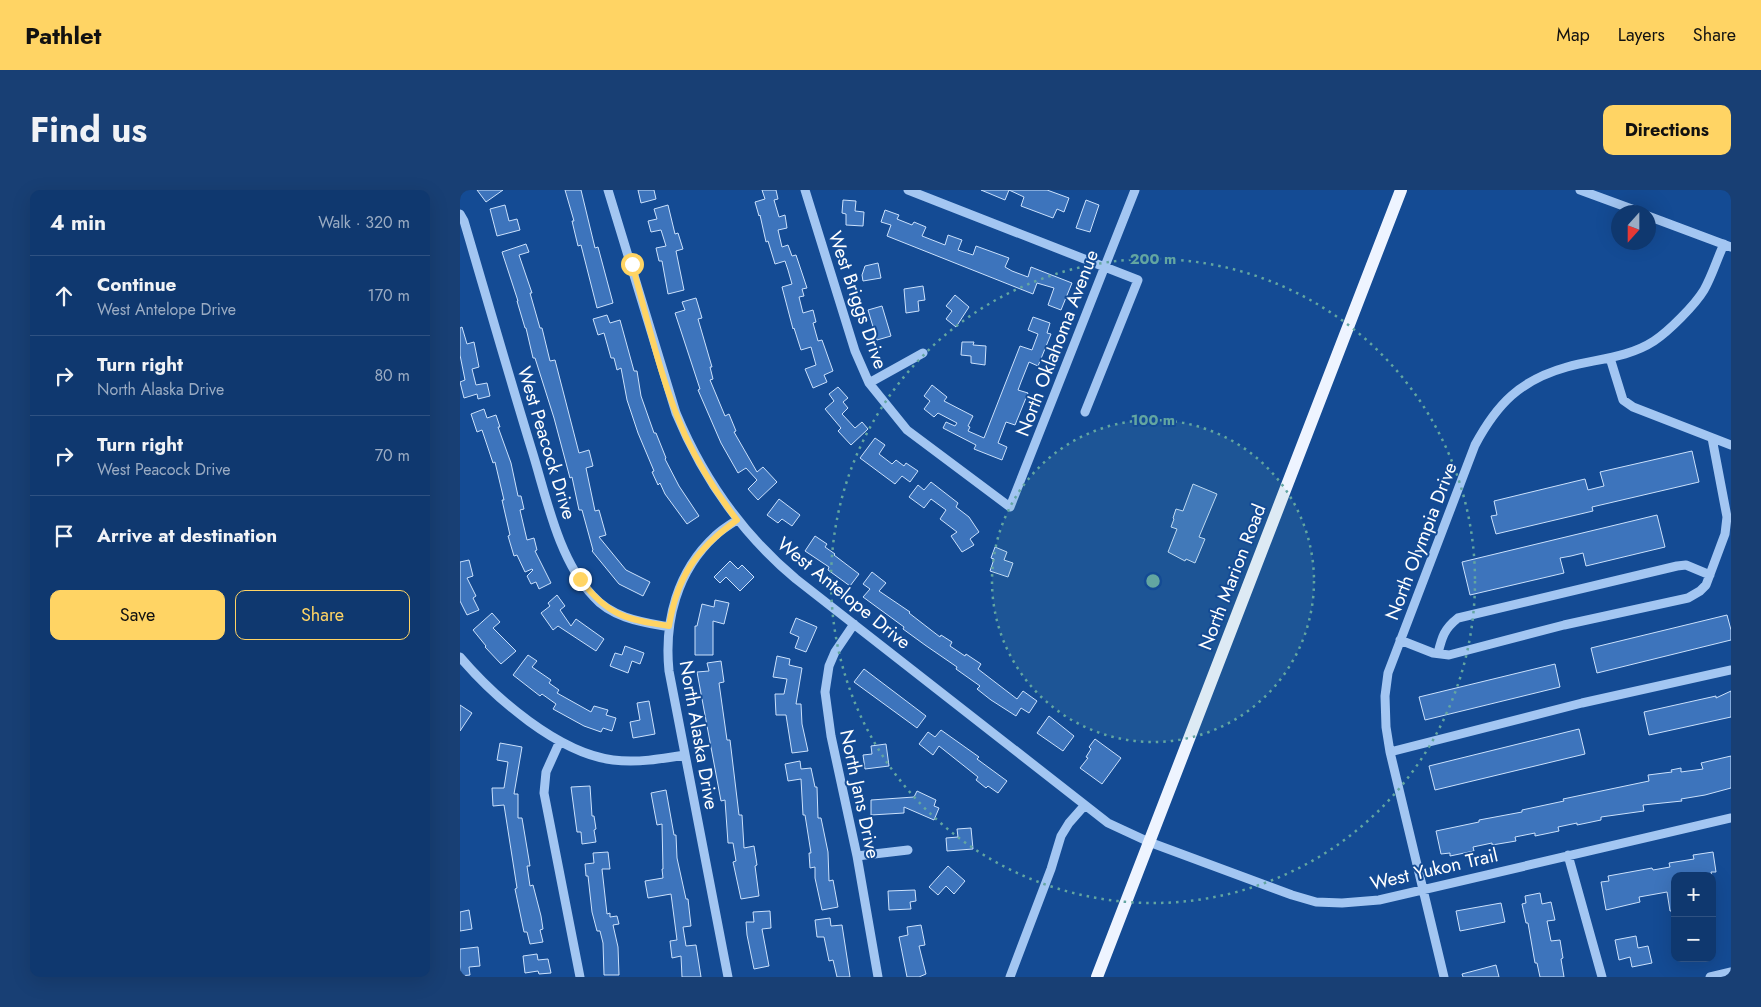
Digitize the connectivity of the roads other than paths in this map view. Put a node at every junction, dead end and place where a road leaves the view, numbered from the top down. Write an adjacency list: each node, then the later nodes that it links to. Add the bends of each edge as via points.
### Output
1 (608, 190): 19 (street, West Antelope Drive, via 676,413 711,483)
2 (805, 190): 14 (street, West Briggs Drive)
3 (908, 190): 11 (street)
4 (1135, 190): 11 (street, North Oklahoma Avenue)
5 (1401, 190): 32 (main road, North Marion Road)
6 (1580, 190): 7 (street)
7 (1621, 205)
8 (460, 214): 22 (street, West Peacock Drive, via 566,553 580,579 602,604 640,622)
9 (1656, 219): 10 (street)
10 (1727, 246): 13 (street, North Olympia Drive, via 1704,290 1679,319 1654,340 1634,351)
11 (1105, 266): 15 (street, via 1138,280); 18 (street, North Oklahoma Avenue)
12 (923, 353): 14 (street)
13 (1610, 358): 16 (street, via 1623,400 1633,407); 23 (street, North Olympia Drive, via 1566,367 1533,380 1507,398 1487,422 1474,445)
14 (868, 383): 18 (street, West Briggs Drive, via 907,430)
15 (1085, 412)
16 (1712, 438): 17 (street); 20 (street, via 1727,517 1725,534)
17 (1731, 445)
18 (1010, 507)
19 (737, 520): 21 (street, West Antelope Drive, via 782,567); 22 (street, North Alaska Drive, via 716,535 688,569 679,588)
20 (1710, 575): 24 (street, via 1700,592 1688,598 1564,625 1449,655); 24 (street, via 1686,565 1677,566 1458,618 1447,627)
21 (854, 624): 30 (street, West Antelope Drive); 35 (street, North Jans Drive, via 834,652 825,692 831,736)
22 (669, 626): 29 (street, North Alaska Drive, via 669,671)
23 (1400, 640): 24 (street); 28 (street, North Olympia Drive, via 1388,673 1385,696)
24 (1438, 654)
25 (460, 657): 27 (street, via 492,691)
26 (1731, 670): 28 (street, via 1582,703)
27 (560, 741): 29 (street, via 611,760 648,761); 38 (street, via 546,772 544,794)
28 (1390, 752): 36 (street, North Olympia Drive)
29 (685, 755): 39 (street, North Alaska Drive)
30 (1084, 806): 32 (street, West Antelope Drive, via 1108,823); 41 (street, via 1061,836)
31 (1731, 818): 34 (street, West Yukon Trail)
32 (1149, 842): 36 (street, West Yukon Trail, via 1316,902 1342,904 1379,900); 42 (main road, North Marion Road)
33 (908, 850): 35 (street)
34 (1568, 855): 36 (street, West Yukon Trail); 44 (street)
35 (857, 856): 40 (street, North Jans Drive)
36 (1422, 890): 43 (street, North Olympia Drive)
37 (1731, 972): 45 (street)
38 (580, 977)
39 (728, 977)
40 (878, 977)
41 (1010, 977)
42 (1097, 977)
43 (1444, 977)
44 (1602, 977)
45 (1710, 977)

